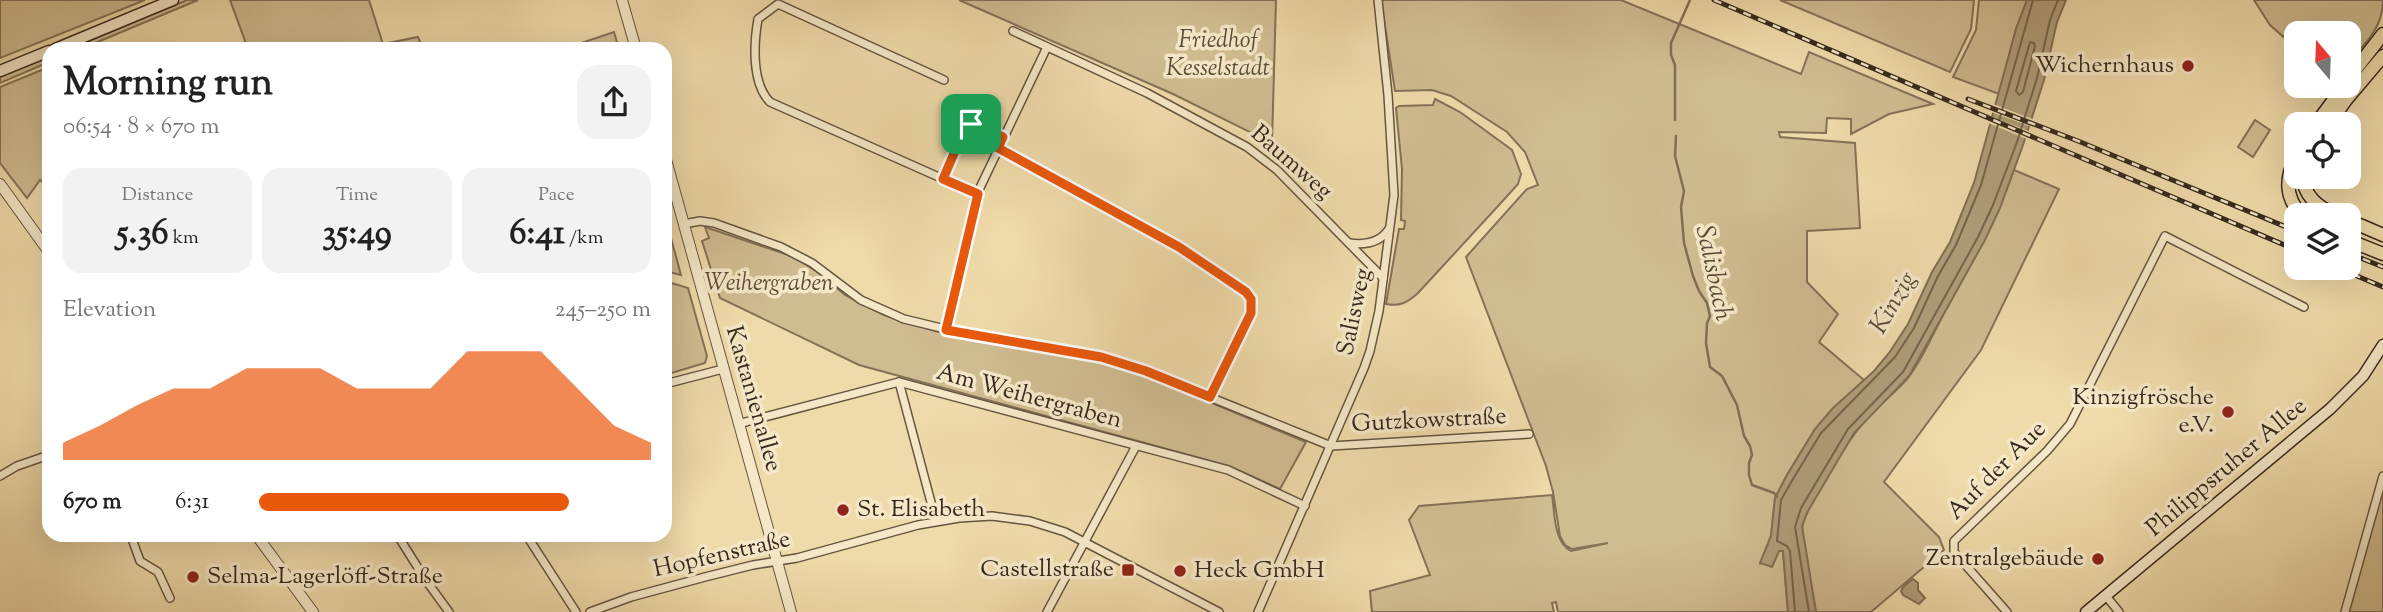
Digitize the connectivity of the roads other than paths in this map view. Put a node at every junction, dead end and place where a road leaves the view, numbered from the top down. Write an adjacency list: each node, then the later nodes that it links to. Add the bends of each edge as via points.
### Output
1 (173, 0): 6 (main road)
2 (622, 0): 7 (street)
3 (1378, 0): 24 (street, Salisweg, via 1394,169)
4 (1013, 31): 8 (street, Baumweg)
5 (2383, 34): 11 (main road)
6 (72, 42)
7 (634, 42)
8 (1047, 47): 15 (street); 28 (street, Baumweg, via 1147,93 1247,147 1277,170)
9 (42, 54): 12 (main road)
10 (2383, 56): 14 (main road)
11 (2361, 62)
12 (0, 71)
13 (944, 80): 17 (street, via 778,4 758,19 755,54 767,100)
14 (2337, 112)
15 (1003, 137): 16 (street); 17 (street, via 968,125)
16 (998, 148): 21 (street); 38 (street, via 1149,229 1249,296 1251,313)
17 (943, 179): 21 (street)
18 (672, 181): 23 (street, Kastanienallee)
19 (0, 184): 27 (street)
20 (2307, 189): 22 (main road)
21 (978, 194): 33 (street)
22 (2317, 203)
23 (684, 224): 33 (street, via 714,223 781,247 813,263 873,306); 35 (street, Kastanienallee)
24 (1391, 226): 28 (street, via 1376,241); 31 (street, Salisweg)
25 (2361, 226): 26 (main road)
26 (2383, 235)
27 (42, 242)
28 (1350, 243): 31 (street, Baumweg)
29 (2361, 245): 30 (main road)
30 (2383, 254)
31 (1383, 278): 42 (street, Salisweg, via 1370,351)
32 (2304, 307): 64 (street, Auf der Aue, via 2165,236 2070,424 1954,541 1954,552)
33 (946, 330): 38 (street, via 1101,357)
34 (2383, 345): 54 (main road, Philippsruher Allee, via 2362,376 2330,409)
35 (723, 369): 36 (street); 39 (street, Kastanienallee)
36 (672, 382)
37 (899, 382): 39 (street, Am Weihergraben); 41 (street, Am Weihergraben); 47 (street)
38 (1210, 397): 42 (street)
39 (738, 424): 53 (street, Kastanienallee)
40 (1529, 435): 42 (street, Gutzkowstraße)
41 (1136, 446): 46 (street, Am Weihergraben, via 1228,470); 52 (street)
42 (1331, 446): 46 (street, Salisweg)
43 (42, 457): 44 (street)
44 (0, 476)
45 (2383, 476): 67 (street)
46 (1305, 506): 63 (street, Salisweg)
47 (936, 521): 52 (street, Hopfenstraße, via 1009,517 1049,526); 53 (street, Hopfenstraße)
48 (133, 542): 55 (street, via 140,561 159,572)
49 (261, 542): 56 (street)
50 (402, 542): 57 (street)
51 (531, 542): 58 (street)
52 (1085, 542): 61 (street); 62 (street, Hopfenstraße)
53 (777, 561): 59 (street, Hopfenstraße, via 631,597); 60 (street, Kastanienallee)
54 (2106, 596): 65 (main road, Philippsruher Allee); 66 (street)
55 (170, 597)
56 (313, 612)
57 (449, 612)
58 (576, 612)
59 (590, 612)
60 (791, 612)
61 (1047, 612)
62 (1219, 612)
63 (1258, 612)
64 (2007, 612)
65 (2086, 612)
66 (2119, 612)
67 (2345, 612)

